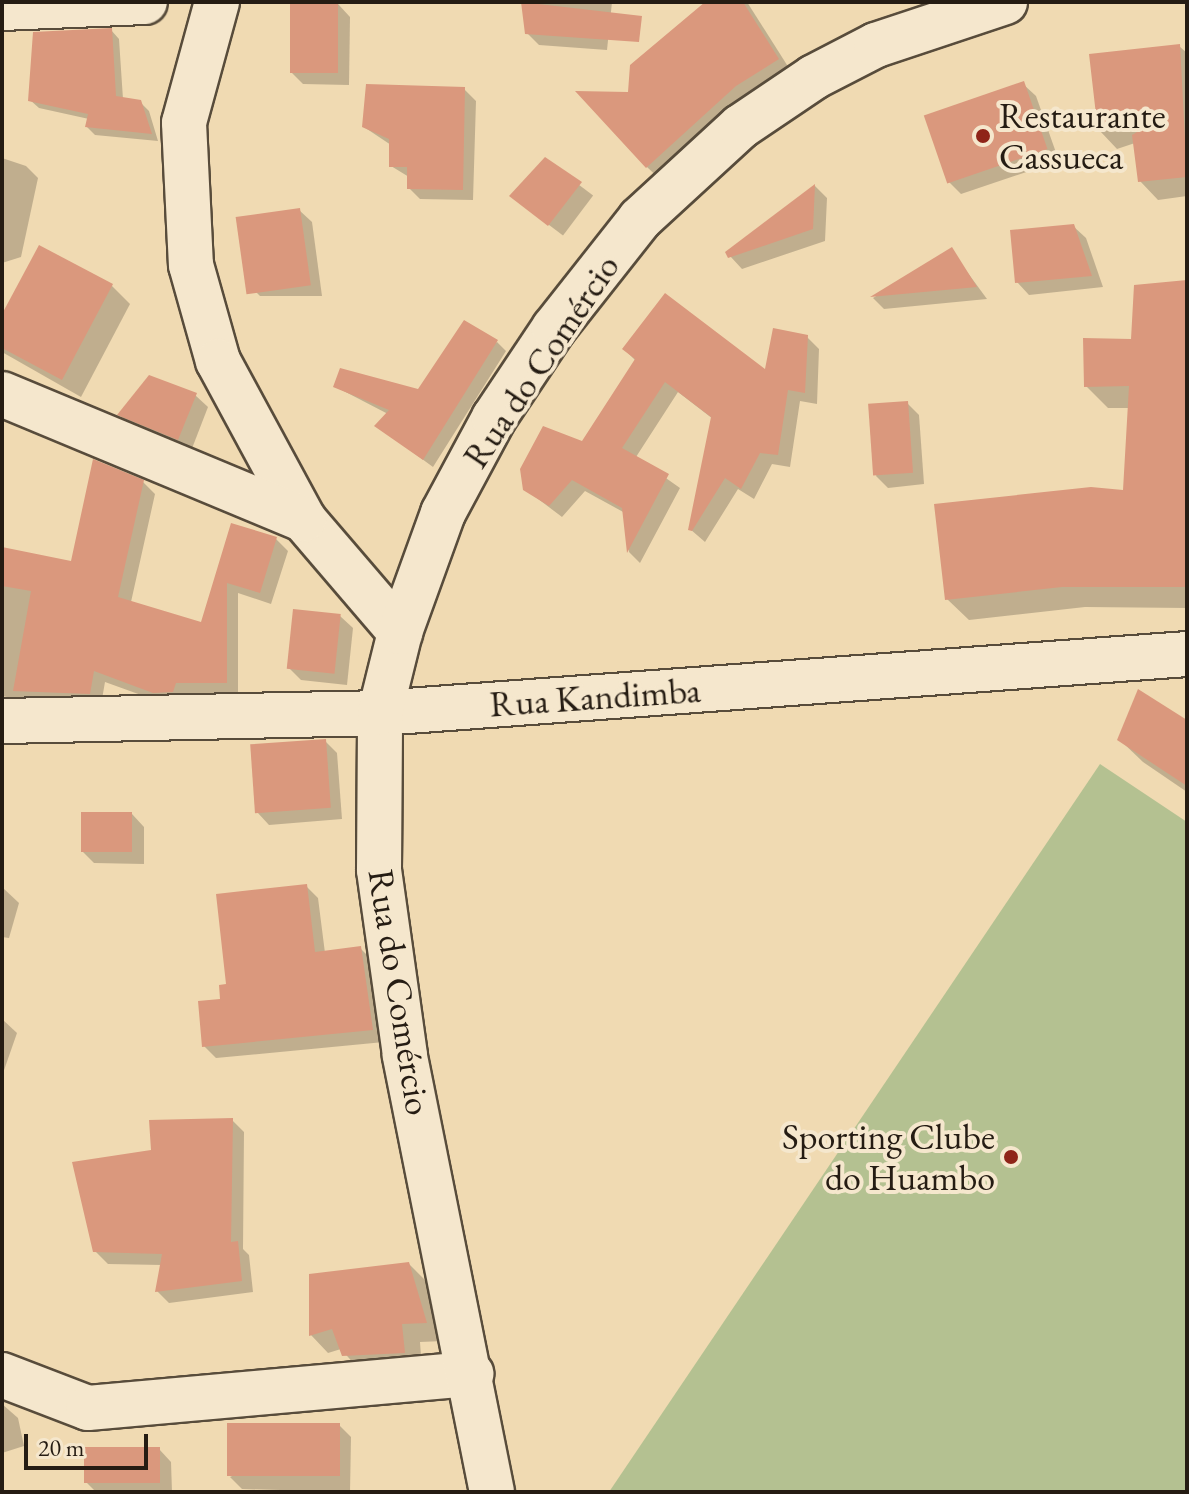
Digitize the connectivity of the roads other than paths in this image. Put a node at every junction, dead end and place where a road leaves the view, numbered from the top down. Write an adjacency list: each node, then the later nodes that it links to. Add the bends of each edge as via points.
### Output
1 (145, 2): 4 (street)
2 (217, 2): 6 (street, via 184,123 191,265 218,361)
3 (1005, 2): 7 (street, Rua do Comércio, via 876,45 814,77 740,127 640,219 554,328 494,418 443,513)
4 (2, 8)
5 (2, 394): 6 (street)
6 (304, 520): 7 (street)
7 (400, 632): 9 (street, Rua do Comércio)
8 (1187, 654): 9 (street, Rua Kandimba)
9 (380, 713): 10 (street, Rua Kandimba); 11 (street, Rua do Comércio, via 376,799 383,901 405,1055)
10 (2, 721)
11 (471, 1374): 12 (street, via 88,1408); 13 (street, Rua do Comércio)
12 (2, 1375)
13 (492, 1492)

